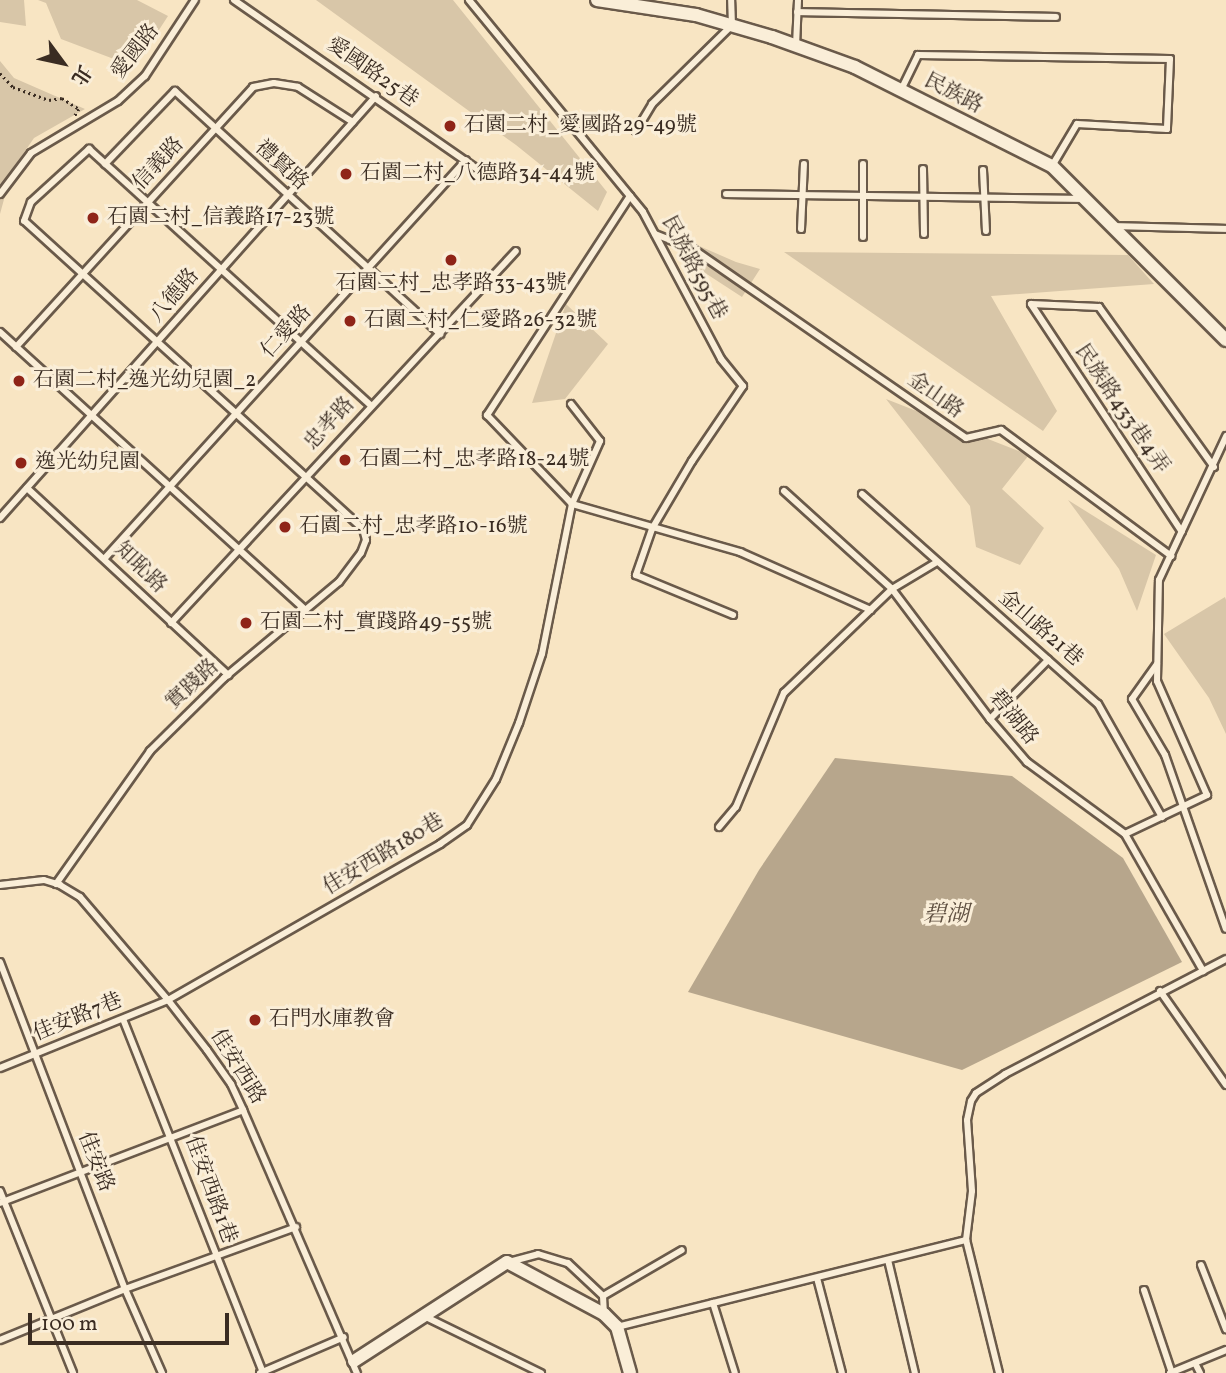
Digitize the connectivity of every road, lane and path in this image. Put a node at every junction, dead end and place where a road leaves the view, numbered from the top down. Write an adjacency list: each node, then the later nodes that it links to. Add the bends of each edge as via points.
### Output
1 (195, 0): 17 (lane, 愛國路, via 145,76 118,102)
2 (234, 0): 13 (lane, 愛國路25巷)
3 (469, 0): 30 (lane, 民族路595巷)
4 (597, 0): 9 (street, 民族路)
5 (731, 0): 9 (lane)
6 (797, 0): 7 (lane)
7 (797, 12): 8 (lane); 10 (lane)
8 (1056, 17)
9 (732, 25): 10 (street, 民族路); 16 (lane, via 652,104)
10 (796, 46): 12 (street, 民族路)
11 (0, 73): 17 (path, via 13,88 49,100 62,98 79,109)
12 (901, 90): 22 (street, 民族路); 22 (lane, via 918,55 1170,59 1167,129 1077,124)
13 (376, 96): 14 (lane, 八德路); 18 (lane, 愛國路25巷)
14 (353, 122): 15 (lane, 信義路, via 298,88 274,83 253,87); 28 (lane, 八德路)
15 (215, 130): 19 (lane, 禮賢路, via 175,91); 28 (lane, 禮賢路); 35 (lane, 信義路)
16 (636, 131)
17 (64, 134): 26 (lane, 愛國路, via 31,153)
18 (466, 160): 25 (lane, 愛國路25巷); 44 (lane, 仁愛路)
19 (105, 164): 35 (lane); 46 (lane, via 89,149 31,202 24,220)
20 (804, 164): 29 (lane)
21 (863, 164): 31 (lane)
22 (1052, 166): 34 (street, 民族路)
23 (923, 169): 32 (lane)
24 (983, 170): 33 (lane)
25 (488, 177)
26 (0, 194)
27 (726, 194): 29 (lane)
28 (286, 195): 44 (lane, 禮賢路); 45 (lane, 八德路)
29 (803, 195): 31 (lane); 37 (lane)
30 (630, 196): 40 (lane, 民族路595巷); 64 (lane, via 487,415)
31 (863, 196): 32 (lane); 42 (lane)
32 (922, 197): 33 (lane); 41 (lane)
33 (985, 198): 34 (lane); 39 (lane)
34 (1088, 199): 36 (street, 民族路)
35 (147, 203): 45 (lane); 46 (lane, 信義路)
36 (1115, 226): 38 (lane); 49 (street, 民族路)
37 (801, 229)
38 (1226, 229)
39 (986, 231)
40 (655, 234): 66 (lane, 民族路595巷, via 721,359 743,386); 69 (lane, 金山路, via 693,249 966,438 1001,430)
41 (924, 234)
42 (863, 237)
43 (516, 251): 48 (lane, 忠孝路)
44 (367, 269): 48 (lane, 禮賢路); 51 (lane, 仁愛路)
45 (222, 270): 50 (lane, 八德路); 51 (lane)
46 (83, 274): 50 (lane); 52 (lane, 信義路)
47 (0, 332): 52 (lane)
48 (440, 334): 54 (lane, 忠孝路)
49 (1226, 340)
50 (158, 342): 55 (lane); 56 (lane, 八德路)
51 (300, 344): 54 (lane); 55 (lane, 仁愛路)
52 (16, 347): 56 (lane)
53 (571, 404): 64 (lane, 佳安西路180巷, via 600,441)
54 (370, 405): 59 (lane, 忠孝路)
55 (236, 414): 59 (lane); 60 (lane, 仁愛路)
56 (90, 415): 60 (lane); 61 (lane, 八德路)
57 (1226, 436): 58 (lane)
58 (1214, 467): 67 (lane); 67 (lane, 民族路433巷4弄, via 1098,307 1031,304)
59 (306, 477): 68 (lane, 忠孝路); 73 (lane, 實踐路, via 363,529 366,540 339,582)
60 (169, 487): 68 (lane); 70 (lane, 仁愛路)
61 (27, 488): 65 (lane, 八德路); 70 (lane, 知恥路)
62 (784, 491): 72 (lane, 碧湖路)
63 (862, 495): 71 (lane, 金山路21巷)
64 (572, 503): 66 (lane); 92 (lane, 佳安西路180巷, via 541,654 519,723 496,779 467,825)
65 (0, 518)
66 (652, 529): 74 (lane, via 740,552); 75 (lane, 民族路595巷, via 636,575)
67 (1182, 532): 69 (lane)
68 (238, 551): 73 (lane); 76 (lane, 忠孝路)
69 (1171, 556): 78 (lane, via 1159,580)
70 (105, 558): 76 (lane, 知恥路)
71 (937, 562): 72 (lane); 77 (lane, 金山路21巷)
72 (892, 589): 74 (lane); 80 (lane, 碧湖路)
73 (305, 610): 79 (lane, 實踐路)
74 (871, 610): 83 (lane, via 784,693 736,807)
75 (733, 615)
76 (171, 623): 79 (lane, 知恥路)
77 (1048, 660): 80 (lane); 82 (lane, 金山路21巷, via 1098,704)
78 (1157, 663): 81 (lane, via 1132,699 1165,755); 81 (lane, via 1157,681 1207,795)
79 (228, 675): 85 (lane, 實踐路, via 150,751)
80 (990, 719): 84 (lane, 碧湖路, via 1027,762)
81 (1184, 808): 82 (lane); 87 (lane)
82 (1162, 817): 84 (lane)
83 (719, 827)
84 (1125, 834): 90 (lane, 碧湖路)
85 (56, 884): 86 (lane, 佳安西路, via 33,880); 92 (lane, 佳安西路, via 80,897)
86 (0, 885)
87 (1226, 929)
88 (1226, 959): 90 (lane)
89 (0, 962): 94 (lane, 佳安路)
90 (1203, 971): 91 (lane)
91 (1160, 991): 96 (lane); 103 (lane, via 976,1093 967,1120 972,1191)
92 (168, 1000): 93 (lane, 佳安路7巷); 97 (lane, 佳安西路, via 230,1084)
93 (123, 1019): 94 (lane, 佳安路7巷); 98 (lane, 佳安西路1巷)
94 (33, 1055): 95 (lane, 佳安路7巷); 99 (lane, 佳安路)
95 (0, 1068)
96 (1226, 1085)
97 (243, 1110): 98 (lane); 102 (lane, 佳安西路)
98 (172, 1137): 99 (lane); 105 (lane, 佳安西路1巷)
99 (81, 1174): 101 (lane); 110 (lane, 佳安路)
100 (0, 1191): 101 (lane)
101 (2, 1202): 116 (lane)
102 (296, 1227): 105 (lane); 119 (lane, 佳安西路)
103 (966, 1240): 106 (lane); 132 (lane)
104 (682, 1250): 112 (lane)
105 (216, 1256): 110 (lane); 126 (lane, 佳安西路1巷)
106 (888, 1260): 109 (lane); 131 (lane)
107 (507, 1262): 112 (lane, via 538,1254 568,1263); 114 (street); 115 (street, 佳安西路)
108 (1201, 1265): 118 (lane)
109 (817, 1278): 113 (lane); 130 (lane)
110 (125, 1289): 116 (lane); 125 (lane, 佳安路)
111 (1144, 1290): 133 (lane)
112 (603, 1296): 114 (lane)
113 (713, 1303): 117 (lane); 129 (lane)
114 (604, 1314): 117 (street)
115 (424, 1316): 123 (street, 佳安西路); 127 (lane)
116 (52, 1318): 120 (lane); 124 (lane)
117 (617, 1327): 128 (street)
118 (1226, 1329)
119 (344, 1337): 123 (lane, 佳安西路); 126 (lane)
120 (0, 1339)
121 (1226, 1350): 122 (lane)
122 (1195, 1363): 133 (lane); 134 (lane)
123 (356, 1367)
124 (73, 1373)
125 (162, 1373)
126 (262, 1373)
127 (541, 1373)
128 (630, 1373)
129 (735, 1373)
130 (842, 1373)
131 (915, 1373)
132 (999, 1373)
133 (1171, 1373)
134 (1200, 1373)

